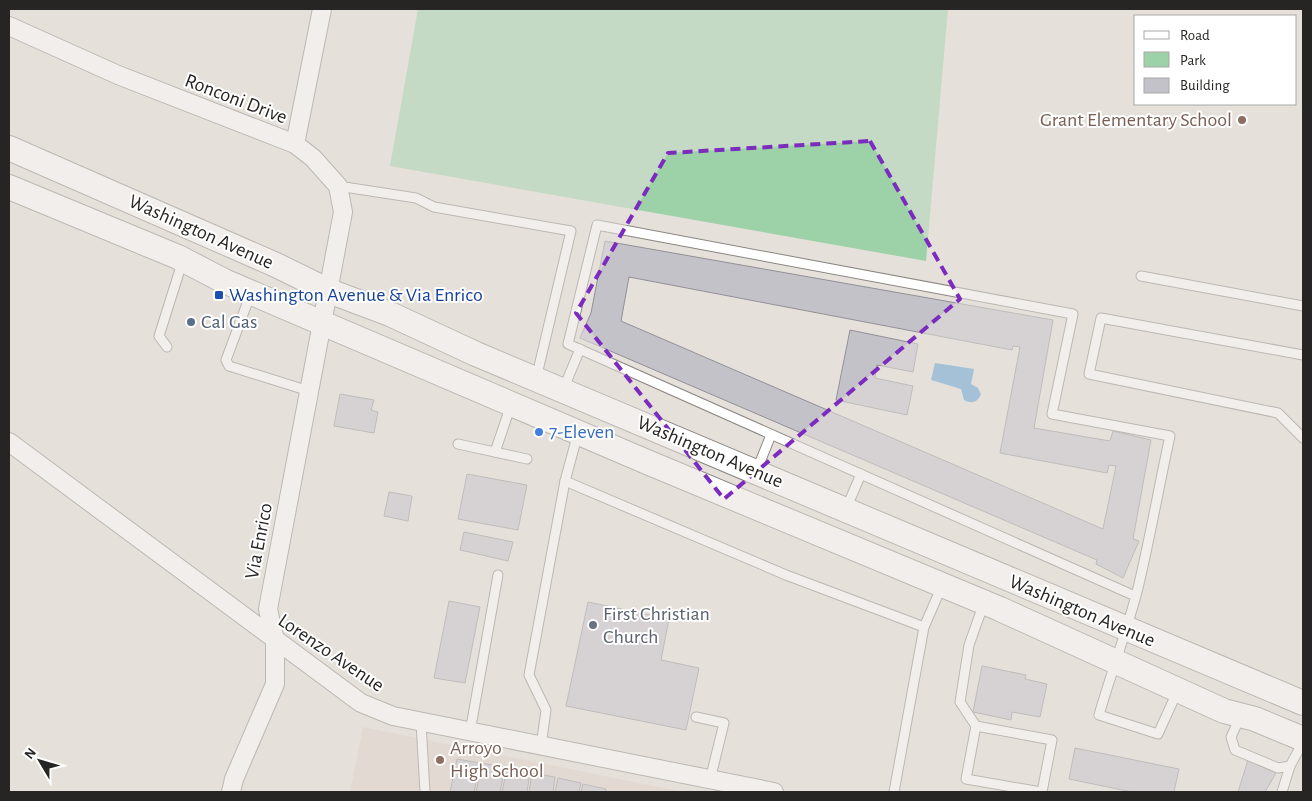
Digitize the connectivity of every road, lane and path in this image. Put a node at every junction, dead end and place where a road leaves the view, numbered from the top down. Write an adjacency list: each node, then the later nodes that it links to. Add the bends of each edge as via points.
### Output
1 (322, 9): 3 (street)
2 (9, 26): 3 (street, Ronconi Drive, via 118,75)
3 (294, 144): 5 (street, Ronconi Drive)
4 (9, 148): 9 (main road, Washington Avenue, via 276,264)
5 (338, 186): 9 (street, via 343,212); 16 (lane, via 416,198 434,207 571,231)
6 (9, 187): 7 (main road, Washington Avenue)
7 (184, 260): 10 (main road, Washington Avenue); 13 (lane, via 160,336)
8 (1141, 276): 11 (lane)
9 (329, 291): 12 (street, Via Enrico); 16 (main road, Washington Avenue, via 390,314)
10 (251, 292): 12 (main road, Washington Avenue); 17 (lane, via 226,360 229,366)
11 (1303, 306)
12 (322, 323): 17 (street, Via Enrico); 19 (main road, Washington Avenue)
13 (167, 347)
14 (580, 349): 18 (lane); 21 (lane); 33 (lane, via 568,344 597,225 1073,314 1052,414 1170,436)
15 (1303, 355): 22 (lane, via 1101,318 1089,374 1278,413)
16 (536, 379): 18 (main road, Washington Avenue)
17 (309, 391): 37 (street, Via Enrico, via 268,609)
18 (562, 391): 27 (main road, Washington Avenue)
19 (512, 404): 20 (main road, Washington Avenue); 25 (lane)
20 (578, 432): 29 (lane); 32 (main road, Washington Avenue)
21 (771, 435): 27 (lane); 28 (lane)
22 (1303, 438)
23 (9, 442): 37 (street, Lorenzo Avenue)
24 (458, 444): 25 (lane)
25 (495, 452): 26 (lane)
26 (527, 459)
27 (756, 472): 30 (main road, Washington Avenue)
28 (861, 474): 30 (lane); 33 (lane)
29 (565, 481): 35 (lane, via 786,575); 47 (lane, via 529,675 546,710)
30 (846, 510): 36 (main road, Washington Avenue)
31 (498, 575): 45 (lane)
32 (942, 585): 34 (main road, Washington Avenue); 35 (lane)
33 (1135, 596): 36 (lane)
34 (984, 603): 38 (main road, Washington Avenue); 44 (lane, via 969,645 960,702)
35 (924, 627): 53 (lane)
36 (1126, 629): 38 (lane); 40 (main road, Washington Avenue)
37 (275, 641): 43 (street, Lorenzo Avenue, via 361,704); 50 (street, Via Enrico, via 275,684)
38 (1114, 662): 39 (main road, Washington Avenue); 39 (lane, via 1099,715 1158,734)
39 (1178, 690): 41 (main road, Washington Avenue, via 1224,711)
40 (1303, 703)
41 (1241, 715): 46 (main road, Washington Avenue); 48 (lane, via 1231,737 1235,750 1278,768)
42 (696, 717): 49 (lane, via 724,723)
43 (421, 722): 45 (street, Lorenzo Avenue); 51 (lane)
44 (976, 726): 54 (lane, via 1052,740); 54 (lane, via 966,779)
45 (470, 732): 47 (street, Lorenzo Avenue)
46 (1303, 740): 48 (lane)
47 (541, 746): 49 (street, Lorenzo Avenue)
48 (1290, 766): 55 (lane)
49 (710, 780): 52 (street, Lorenzo Avenue)
50 (231, 792)
51 (425, 792)
52 (774, 792)
53 (894, 792)
54 (1042, 792)
55 (1282, 792)

